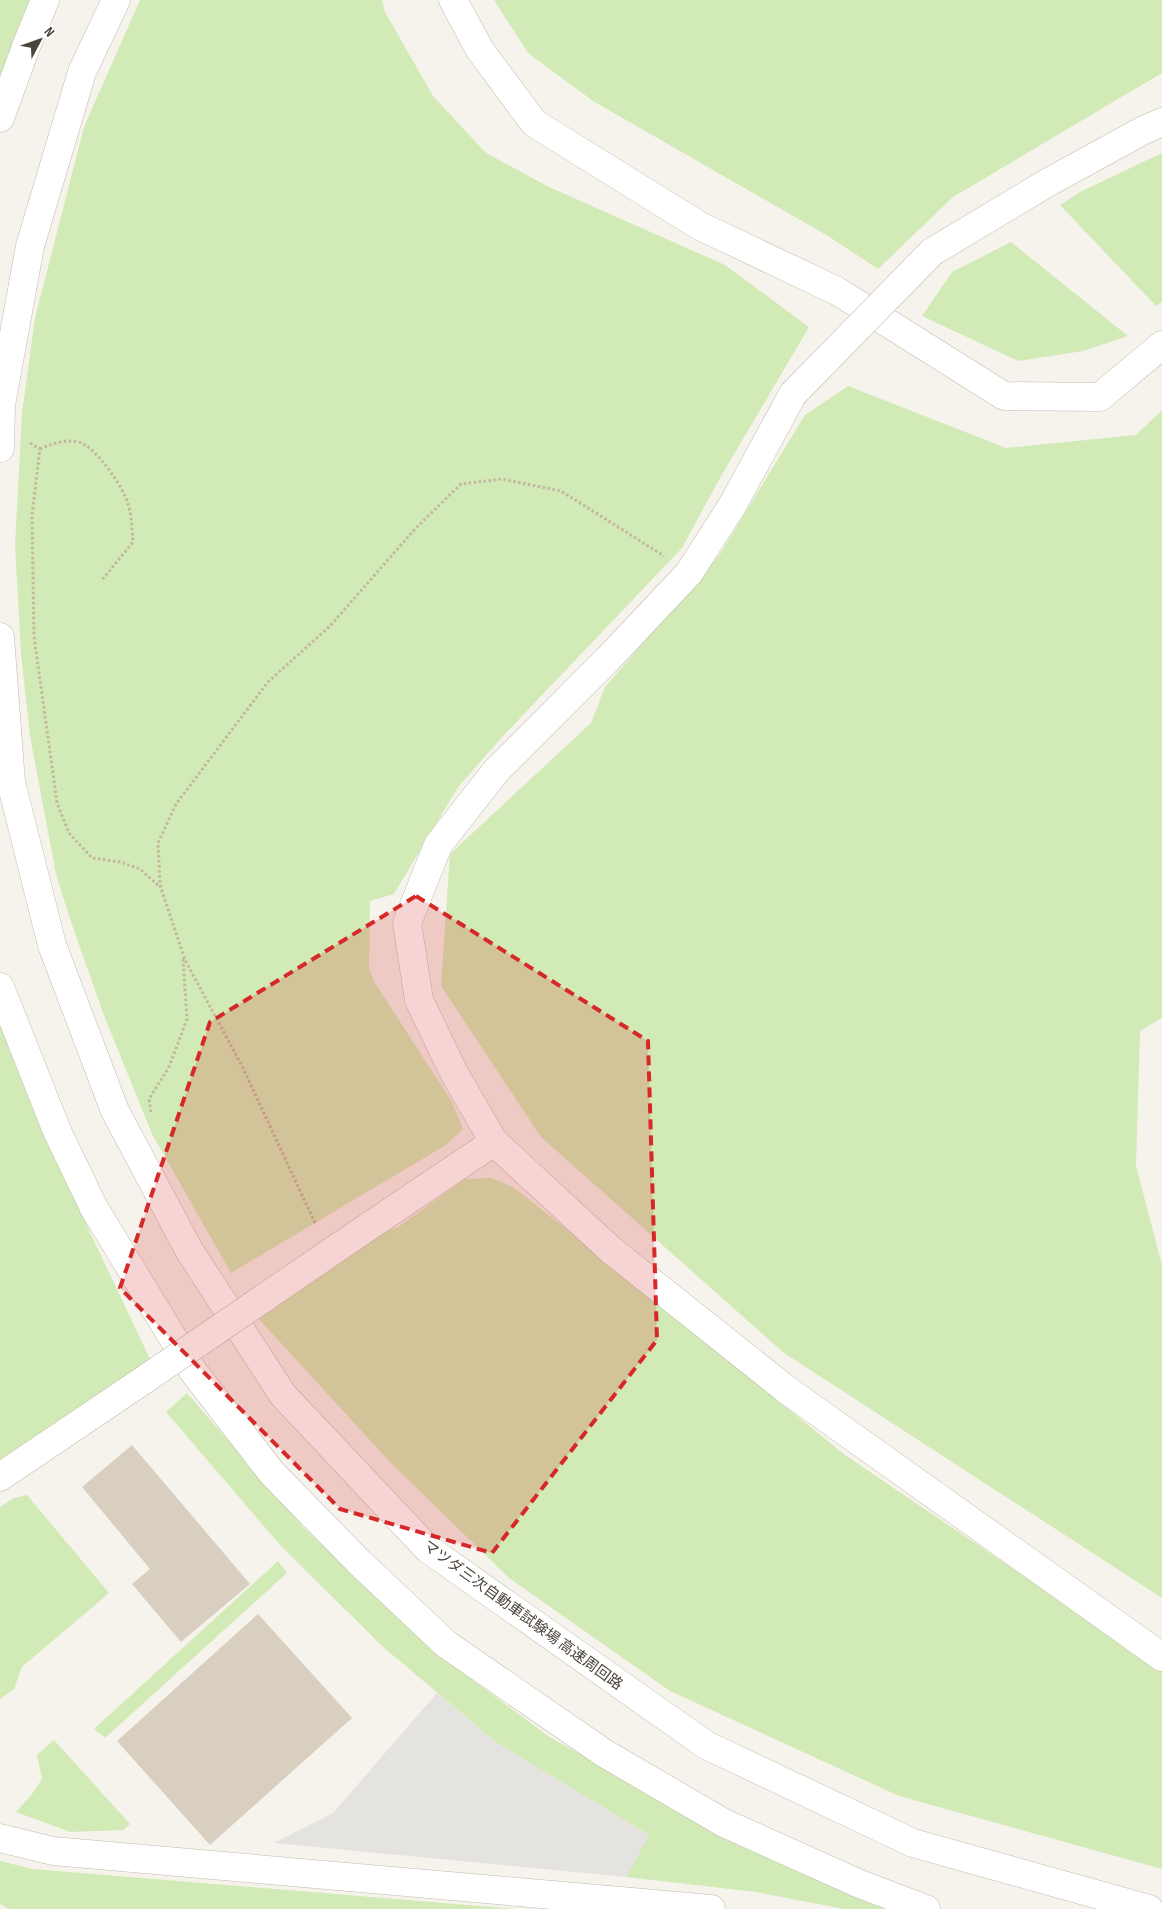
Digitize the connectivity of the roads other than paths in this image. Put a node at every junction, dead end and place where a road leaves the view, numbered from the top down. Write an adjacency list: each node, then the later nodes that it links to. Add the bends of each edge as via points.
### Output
1 (45, 0): 4 (lane)
2 (116, 0): 7 (lane, via 82,72 30,246 1,405)
3 (453, 0): 6 (lane, via 480,50 534,123 700,226 837,291 1004,396 1100,397)
4 (0, 118)
5 (1162, 122): 10 (lane, bridge, via 1046,183 932,252 793,394 732,506 689,573 496,771 438,845 407,923 419,1000 454,1073)
6 (1162, 345)
7 (0, 438)
8 (0, 637): 16 (lane, マツダ三次自動車試験場 高速周回路, via 11,782 52,945 115,1110 189,1250 284,1395 428,1549 706,1745 913,1843)
9 (0, 988): 15 (lane, via 57,1131 94,1208 193,1371 272,1473 358,1560 446,1644 604,1754 724,1822 860,1884)
10 (494, 1142): 11 (lane, bridge); 12 (lane, via 611,1250 787,1390)
11 (0, 1477)
12 (1162, 1657)
13 (0, 1838): 14 (lane, via 53,1851)
14 (711, 1909)
15 (926, 1909)
16 (1149, 1909)

